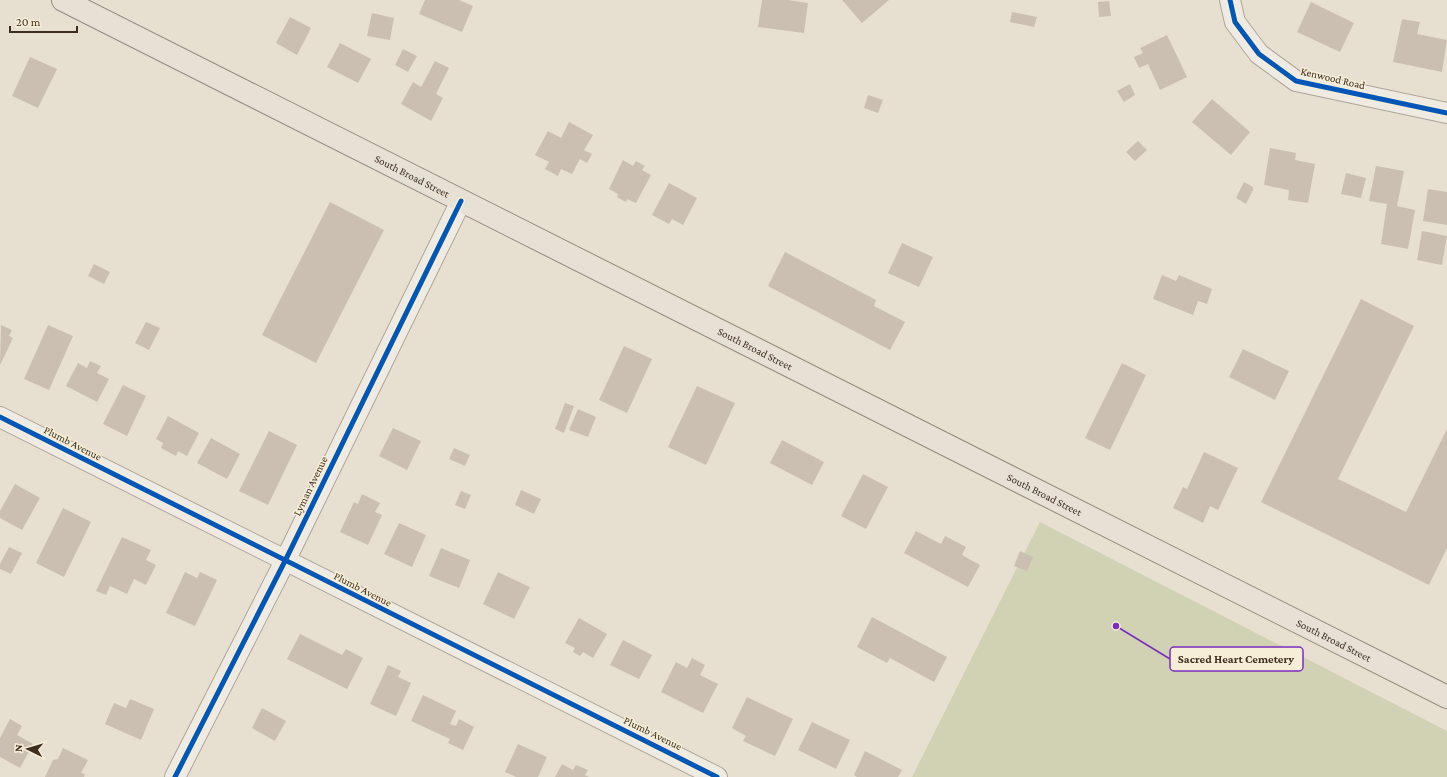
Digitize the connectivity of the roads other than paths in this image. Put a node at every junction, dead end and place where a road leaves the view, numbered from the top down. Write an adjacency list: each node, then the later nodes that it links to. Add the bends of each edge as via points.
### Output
1 (63, 0): 4 (main road, South Broad Street)
2 (1230, 0): 3 (street, Kenwood Road, via 1235,22 1259,54 1296,81)
3 (1447, 113)
4 (461, 201): 6 (street, Lyman Avenue); 7 (main road, South Broad Street)
5 (0, 417): 6 (street, Plumb Avenue)
6 (285, 561): 8 (street, Plumb Avenue); 9 (street, Lyman Avenue)
7 (1447, 697)
8 (696, 772): 10 (street, Plumb Avenue)
9 (175, 777)
10 (717, 777)

